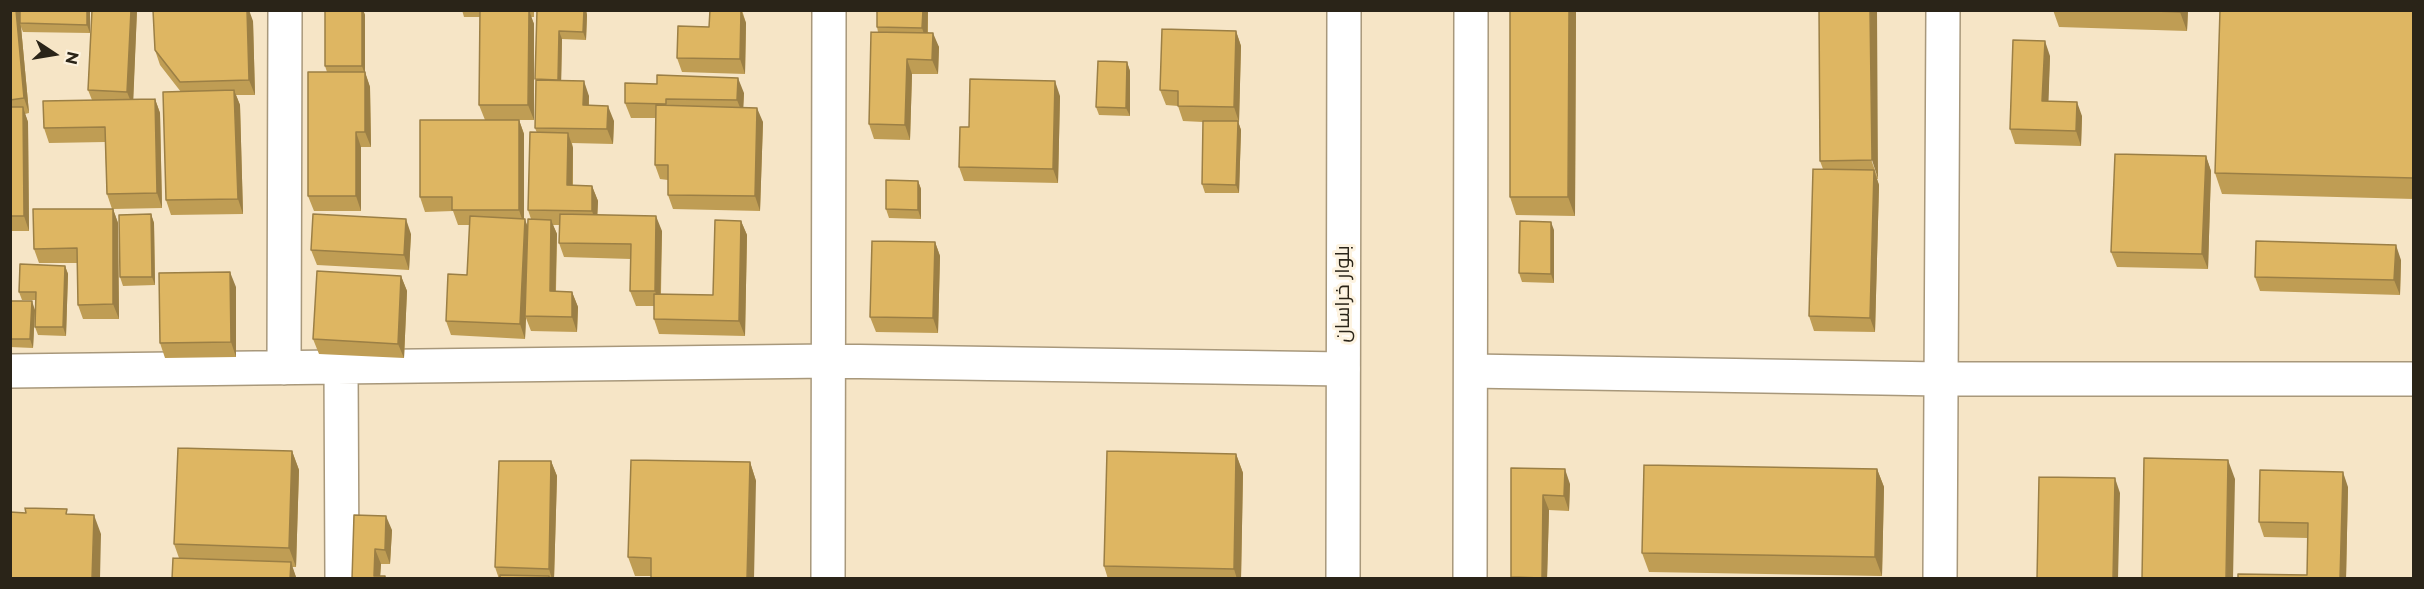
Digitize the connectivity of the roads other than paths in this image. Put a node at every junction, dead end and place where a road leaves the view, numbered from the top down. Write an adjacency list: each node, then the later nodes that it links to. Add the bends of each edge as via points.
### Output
1 (285, 10): 8 (street)
2 (829, 10): 6 (street)
3 (1344, 10): 9 (street, بلوار خراسان)
4 (1471, 10): 11 (street)
5 (1943, 10): 12 (street)
6 (828, 361): 7 (street); 9 (street); 15 (street)
7 (341, 367): 8 (street); 14 (street)
8 (284, 368): 10 (street)
9 (1343, 369): 16 (street, بلوار خراسان)
10 (10, 371)
11 (1471, 371): 12 (street); 17 (street)
12 (1940, 379): 13 (street); 18 (street)
13 (2414, 379)
14 (342, 579)
15 (828, 579)
16 (1343, 579)
17 (1470, 579)
18 (1940, 579)

